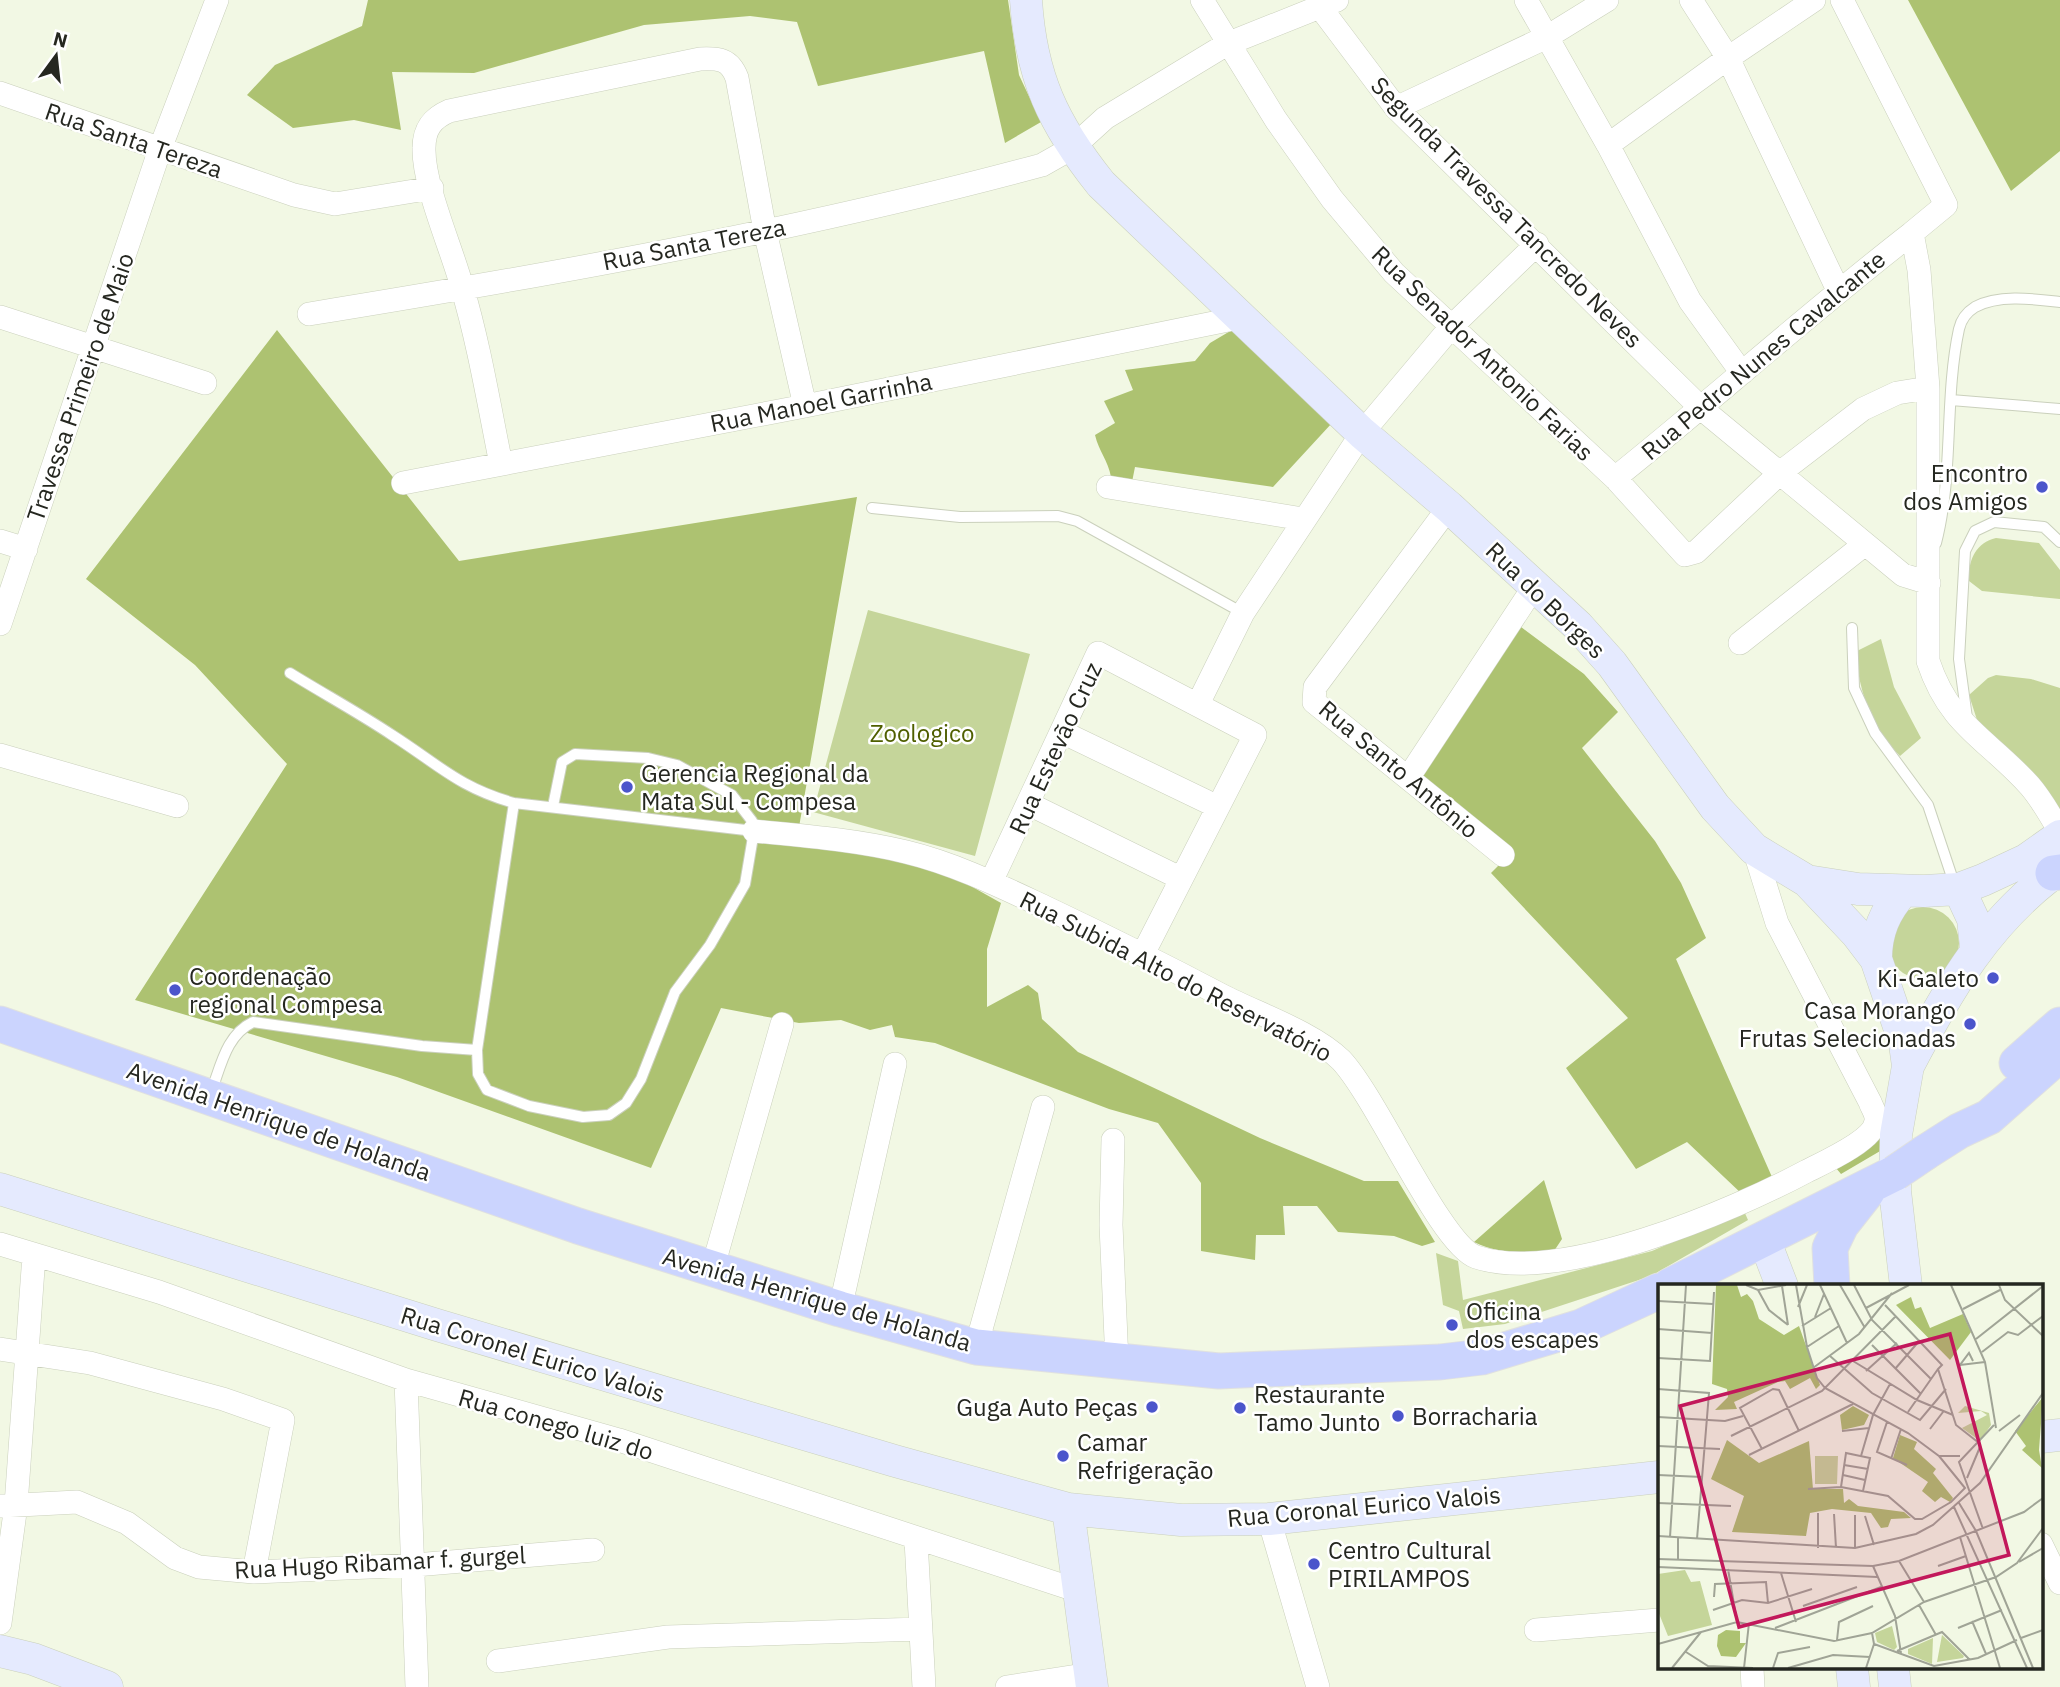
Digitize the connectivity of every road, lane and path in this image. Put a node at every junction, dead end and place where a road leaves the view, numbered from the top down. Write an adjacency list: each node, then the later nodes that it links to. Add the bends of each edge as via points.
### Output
1 (217, 0): 17 (street, Travessa Primeiro de Maio)
2 (1026, 0): 16 (main road, Rua do Borges, via 1032,62)
3 (1202, 0): 11 (street, Rua Senador Antonio Farias)
4 (1526, 0): 10 (street)
5 (1607, 0): 10 (street)
6 (1691, 0): 12 (street)
7 (1814, 0): 12 (street)
8 (1842, 0): 20 (street, Rua Pedro Nunes Cavalcante, via 1945,205)
9 (1329, 4): 11 (street, Rua Santa Tereza); 14 (street, Segunda Travessa Tancredo Neves)
10 (1548, 37): 14 (street); 15 (street)
11 (1227, 44): 16 (street, Rua Santa Tereza, via 1105,118); 28 (street, Rua Senador Antonio Farias, via 1332,199 1394,273)
12 (1728, 58): 15 (street); 23 (street)
13 (0, 93): 17 (street, Rua Santa Tereza)
14 (1396, 108): 21 (street, Segunda Travessa Tancredo Neves)
15 (1608, 145): 30 (street, via 1690,301)
16 (1072, 148): 19 (street, Rua Santa Tereza, via 1020,171); 27 (main road, Rua do Borges, via 1101,184)
17 (160, 149): 18 (street, Rua Santa Tereza, via 294,195 335,204); 29 (street, Travessa Primeiro de Maio)
18 (432, 188): 19 (street, via 424,148 427,131 434,118 449,111 718,58 734,69); 22 (street)
19 (765, 231): 22 (street, Rua Santa Tereza); 34 (street)
20 (1912, 233): 23 (street, Rua Pedro Nunes Cavalcante); 32 (street)
21 (1537, 244): 28 (street); 35 (street, Segunda Travessa Tancredo Neves)
22 (463, 289): 25 (street, Rua Santa Tereza); 38 (street)
23 (1838, 290): 30 (street, Rua Pedro Nunes Cavalcante)
24 (2060, 302): 33 (lane, via 2010,299 1968,313 1959,327)
25 (309, 314)
26 (0, 317): 29 (street)
27 (1238, 318): 34 (street, Rua Manoel Garrinha); 37 (main road, Rua do Borges)
28 (1451, 327): 37 (street); 40 (street, Rua Senador Antonio Farias)
29 (94, 346): 31 (street); 49 (street, Travessa Primeiro de Maio)
30 (1742, 373): 35 (street, Rua Pedro Nunes Cavalcante)
31 (205, 383)
32 (1928, 388): 39 (street, via 1873,402); 50 (street)
33 (1951, 400): 36 (lane); 50 (lane, via 1945,491)
34 (805, 406): 38 (street, Rua Manoel Garrinha)
35 (1702, 408): 39 (street, Segunda Travessa Tancredo Neves); 40 (street, Rua Pedro Nunes Cavalcante)
36 (2060, 410)
37 (1362, 433): 43 (main road, Rua do Borges); 45 (street)
38 (502, 464): 41 (street, Rua Manoel Garrinha)
39 (1781, 472): 40 (street, Rua Senador Antonio Farias, via 1696,552 1685,555); 48 (street, Segunda Travessa Tancredo Neves)
40 (1615, 478)
41 (403, 483)
42 (1108, 487): 45 (street)
43 (1449, 507): 51 (main road, Rua do Borges); 61 (street, Rua Santo Antônio, via 1315,687 1314,702)
44 (872, 508): 52 (lane, via 960,517 1058,516 1077,521)
45 (1303, 519): 52 (street)
46 (0, 541): 49 (street)
47 (2060, 542): 58 (lane, via 2044,527 1994,522 1968,540 1959,659)
48 (1865, 544): 50 (street, Segunda Travessa Tancredo Neves, via 1903,575); 55 (street)
49 (26, 549): 53 (street, Travessa Primeiro de Maio)
50 (1929, 579): 58 (street, via 1928,661 1949,707)
51 (1535, 585): 61 (street); 69 (main road, Rua do Borges, via 1599,647 1677,758)
52 (1243, 613): 57 (street)
53 (0, 624)
54 (1852, 628): 75 (lane, via 1854,688 1874,733 1928,805)
55 (1740, 643)
56 (290, 673): 62 (lane, via 394,736 456,781)
57 (1198, 704): 59 (street, Rua Estevão Cruz, via 1098,653); 66 (street, Rua Estevão Cruz, via 1255,734)
58 (1970, 730): 68 (street, via 2030,786)
59 (1062, 732): 63 (street, Rua Estevão Cruz); 66 (street)
60 (0, 755): 64 (street)
61 (1408, 778): 70 (street, Rua Santo Antônio)
62 (514, 803): 65 (lane); 85 (lane)
63 (1029, 804): 72 (street); 74 (street, Rua Estevão Cruz)
64 (177, 806)
65 (553, 806): 67 (lane); 67 (lane, via 562,762 575,754 649,758 677,765 732,795 752,821)
66 (1218, 807): 72 (street, Rua Estevão Cruz)
67 (754, 831): 74 (street, Rua Subida Alto do Reservatório, via 852,840 911,853); 85 (lane, via 745,884 710,945 675,992 641,1079 626,1103 608,1115 583,1117 529,1105 487,1090 478,1074)
68 (2060, 834): 75 (main road, Rua do Borges, via 2026,860)
69 (1754, 849): 73 (main road, Rua do Borges); 95 (street, Rua Subida Alto do Reservatório, via 1777,923 1876,1121 1868,1135)
70 (1503, 856)
71 (2053, 873): 77 (main road)
72 (1180, 878): 78 (street, Rua Estevão Cruz)
73 (1807, 881): 76 (main road, Rua do Borges); 79 (main road)
74 (991, 882): 78 (street, Rua Subida Alto do Reservatório)
75 (1957, 889): 76 (main road, Rua do Borges); 77 (main road, via 1973,919)
76 (1902, 891): 79 (main road, via 1879,929)
77 (1976, 947): 80 (main road)
78 (1143, 954): 95 (street, Rua Subida Alto do Reservatório, via 1337,1056 1359,1081 1439,1217 1462,1250 1476,1257 1544,1262 1596,1255)
79 (1876, 959): 81 (main road)
80 (1941, 1003): 81 (main road, via 1927,1010); 88 (main road)
81 (1894, 1005): 88 (main road)
82 (0, 1024): 89 (main road, Avenida Henrique de Holanda)
83 (782, 1024): 99 (street)
84 (2060, 1025): 91 (main road, via 1976,1100)
85 (477, 1050): 89 (lane, via 253,1022 239,1029 228,1046)
86 (2060, 1054): 91 (main road, via 1989,1117)
87 (895, 1064): 106 (street)
88 (1908, 1066): 104 (main road, via 1896,1135 1895,1191)
89 (210, 1095): 99 (main road, Avenida Henrique de Holanda)
90 (1043, 1107): 109 (street)
91 (1959, 1131): 93 (main road, bridge)
92 (1113, 1140): 112 (street, via 1111,1225)
93 (1875, 1185): 96 (main road); 103 (main road, via 1841,1225 1830,1248)
94 (0, 1189): 118 (main road, Rua Coronel Eurico Valois, via 463,1333)
95 (1752, 1201): 96 (street)
96 (1790, 1235): 100 (main road); 101 (main road); 102 (main road)
97 (0, 1244): 98 (street, Rua conego luiz do)
98 (34, 1255): 111 (street); 113 (street, Rua conego luiz do, via 159,1292)
99 (712, 1270): 106 (main road, Avenida Henrique de Holanda)
100 (1675, 1284)
101 (1782, 1284)
102 (1830, 1284)
103 (1832, 1284)
104 (1906, 1284)
105 (1658, 1291): 108 (main road, Avenida Henrique de Holanda)
106 (840, 1308): 109 (main road, Avenida Henrique de Holanda)
107 (1658, 1308): 108 (main road)
108 (1581, 1327): 112 (main road, Avenida Henrique de Holanda, via 1482,1357 1440,1362 1219,1371)
109 (976, 1347): 112 (main road, Avenida Henrique de Holanda)
110 (0, 1349): 111 (street)
111 (27, 1355): 117 (street); 124 (street, via 90,1363 282,1420)
112 (1117, 1362)
113 (406, 1380): 120 (street, Rua conego luiz do, via 619,1440); 123 (street)
114 (2060, 1435): 115 (main road)
115 (2042, 1437)
116 (1658, 1477): 119 (main road, Rua Coronal Eurico Valois)
117 (8, 1505): 124 (street, Rua Hugo Ribamar f. gurgel, via 76,1502 127,1523 175,1558 199,1567); 128 (street)
118 (1068, 1509): 119 (main road, Rua Coronal Eurico Valois, via 1181,1520); 126 (main road)
119 (1269, 1519): 138 (street)
120 (916, 1540): 126 (street, Rua conego luiz do); 129 (street)
121 (2042, 1546): 125 (street)
122 (593, 1550): 123 (street, Rua Hugo Ribamar f. gurgel)
123 (415, 1565): 124 (street, Rua Hugo Ribamar f. gurgel); 135 (street)
124 (254, 1572)
125 (2060, 1583)
126 (1079, 1591): 133 (main road)
127 (1658, 1620): 130 (street)
128 (0, 1623)
129 (920, 1629): 132 (street, via 668,1637); 136 (street)
130 (1536, 1630)
131 (0, 1651): 134 (main road, via 33,1658)
132 (498, 1661)
133 (1091, 1680): 137 (street)
134 (90, 1684)
135 (417, 1687)
136 (923, 1687)
137 (1007, 1687)
138 (1318, 1687)

